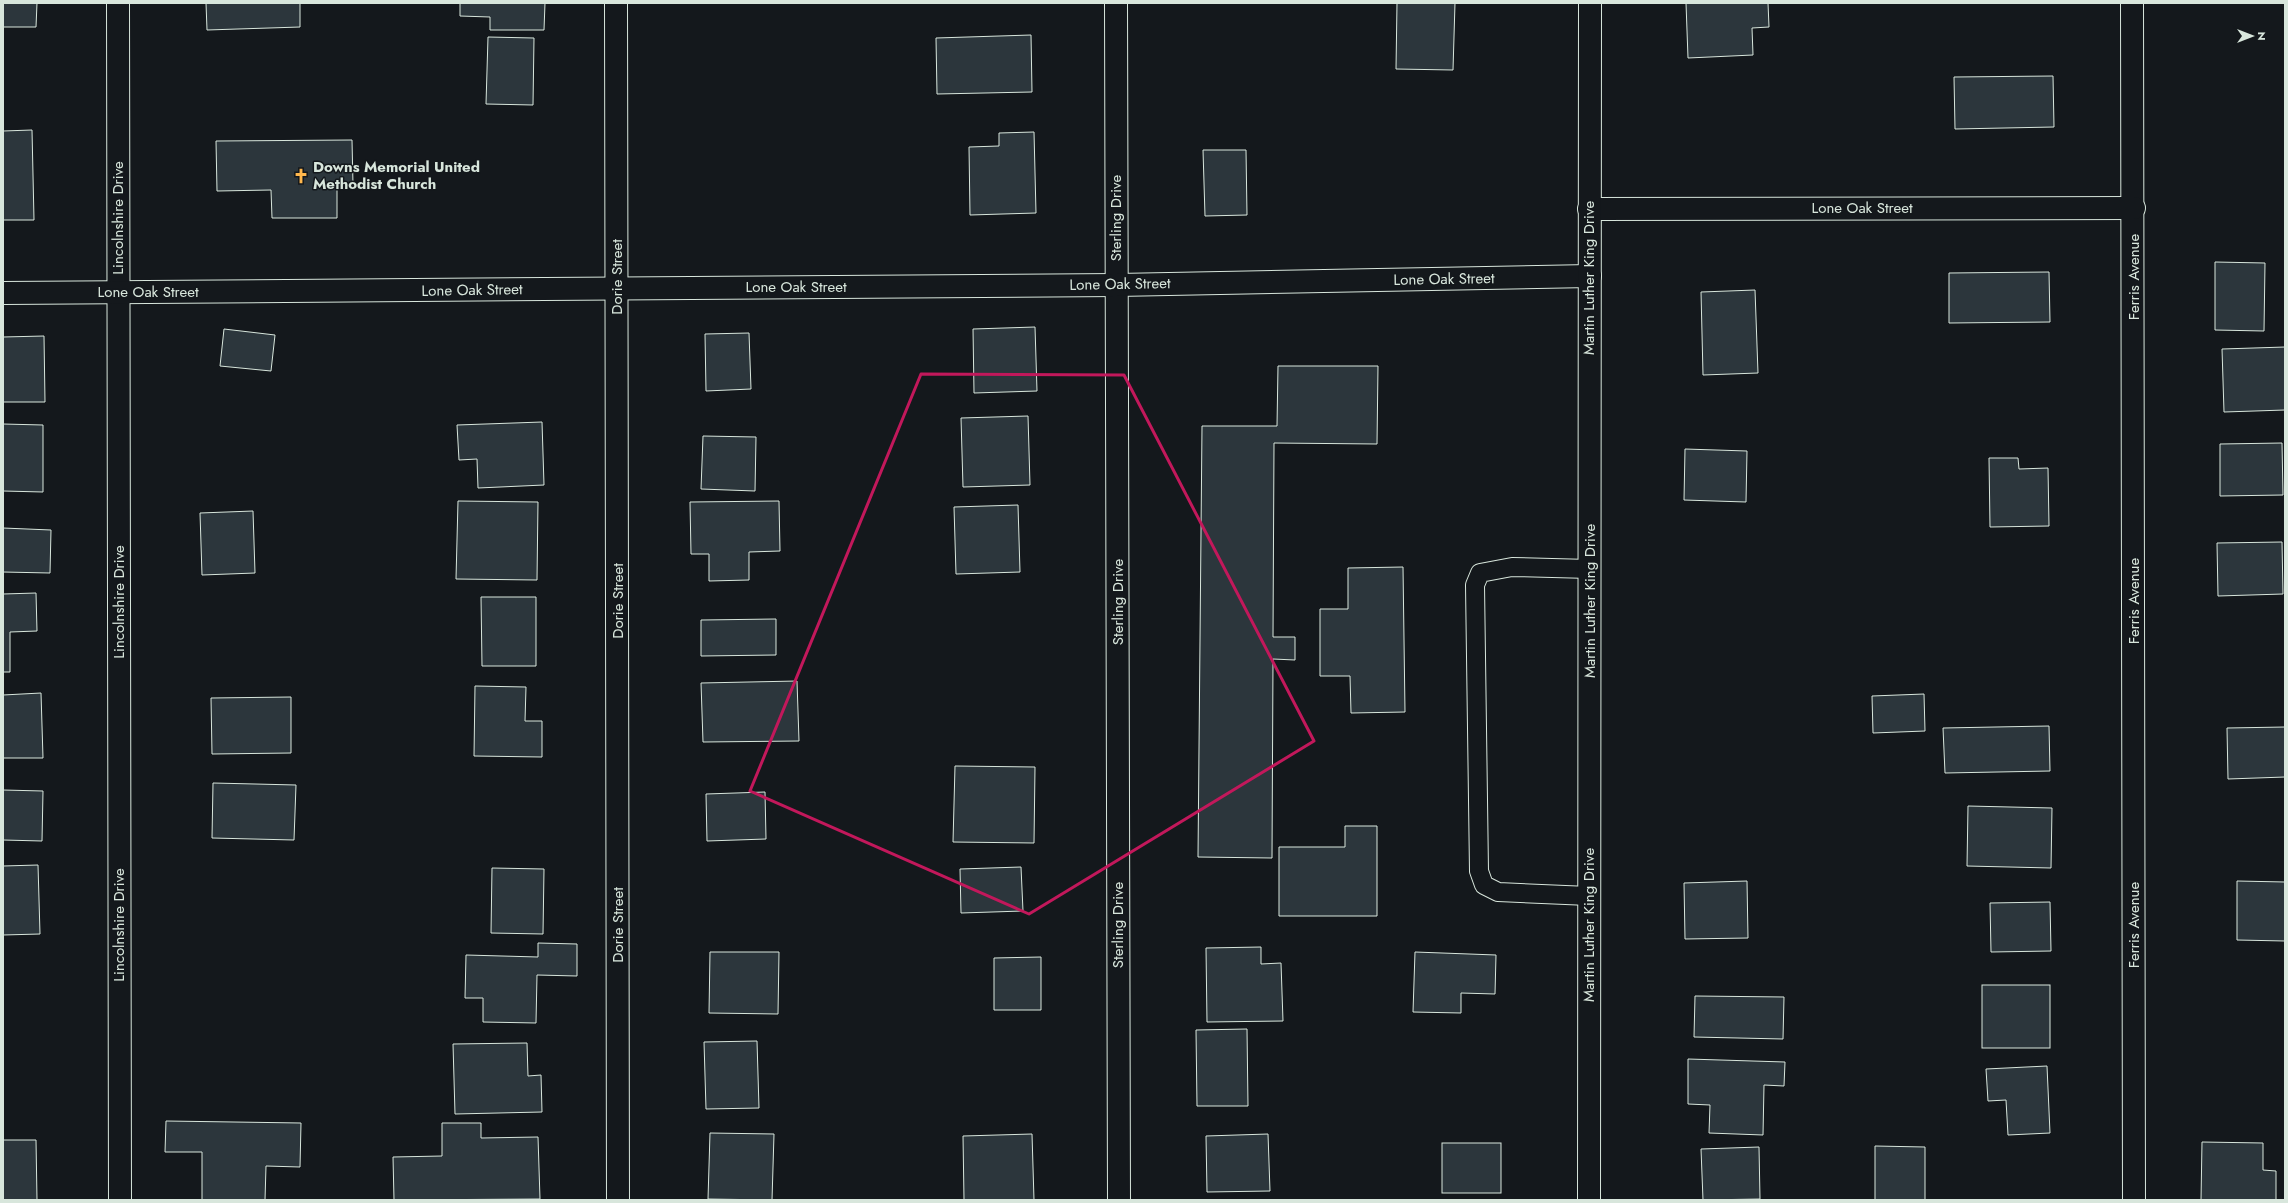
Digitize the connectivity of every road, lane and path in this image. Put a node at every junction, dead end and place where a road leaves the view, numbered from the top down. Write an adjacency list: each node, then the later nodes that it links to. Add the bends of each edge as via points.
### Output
1 (118, 3): 12 (street, Lincolnshire Drive)
2 (616, 3): 10 (street, Dorie Street)
3 (1116, 3): 9 (street, Sterling Drive)
4 (1590, 3): 7 (street, Martin Luther King Drive)
5 (2132, 3): 6 (street, Ferris Avenue)
6 (2134, 208): 7 (street, Lone Oak Street); 19 (street, Ferris Avenue)
7 (1589, 209): 8 (street, Martin Luther King Drive)
8 (1590, 276): 9 (street, Lone Oak Street); 13 (street, Martin Luther King Drive)
9 (1117, 285): 10 (street, Lone Oak Street); 17 (street, Sterling Drive)
10 (618, 288): 12 (street, Lone Oak Street); 16 (street, Dorie Street)
11 (3, 293): 12 (street, Lone Oak Street)
12 (119, 293): 15 (street, Lincolnshire Drive)
13 (1590, 570): 14 (street, Martin Luther King Drive); 14 (lane, via 1512,567 1480,574 1476,585 1479,871 1484,885 1498,892)
14 (1589, 896): 18 (street, Martin Luther King Drive)
15 (120, 1200)
16 (618, 1200)
17 (1119, 1200)
18 (1589, 1200)
19 (2134, 1200)

